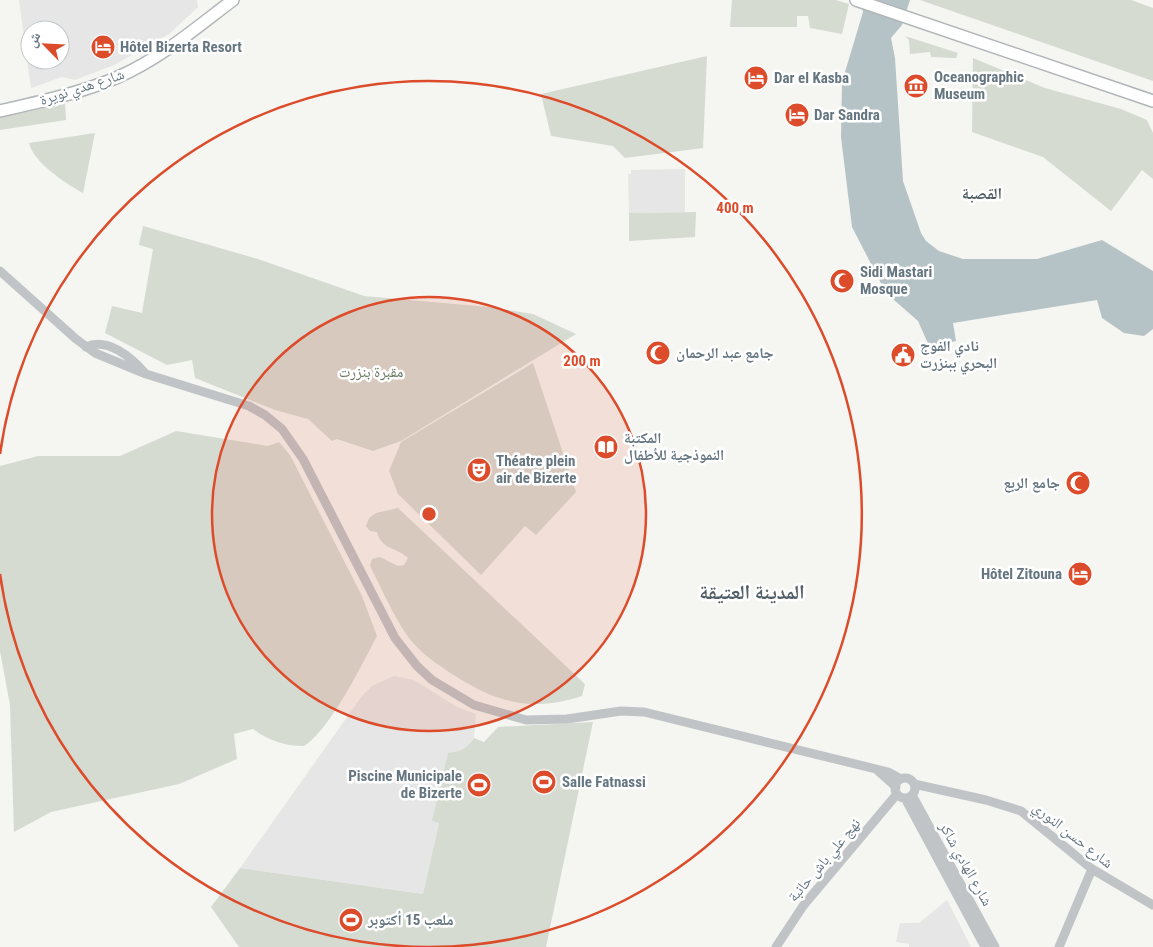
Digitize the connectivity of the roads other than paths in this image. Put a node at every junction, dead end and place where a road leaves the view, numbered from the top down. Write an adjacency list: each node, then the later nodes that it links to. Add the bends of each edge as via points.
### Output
1 (233, 0): 4 (main road, شارع هدي نويرة, via 182,38 119,77)
2 (856, 0): 3 (main road)
3 (1153, 101)
4 (0, 111)
5 (0, 271): 7 (street, شارع حسن النوري, via 86,347 146,374 249,406 282,429 303,459 395,638 418,666 454,694 492,712 526,720 567,719 621,711 644,712 888,772)
6 (914, 784): 7 (street); 7 (street, شارع حسن النوري, via 910,780); 8 (street, شارع حسن النوري, via 986,800 1021,812)
7 (902, 791): 10 (street, نهج علي باش حانبة, via 803,906); 11 (street, شارع الهادي شاكر); 12 (street, شارع الهادي شاكر)
8 (1092, 869): 9 (street, شارع حسن النوري); 13 (street)
9 (1153, 904)
10 (776, 947)
11 (985, 947)
12 (995, 947)
13 (1059, 947)

